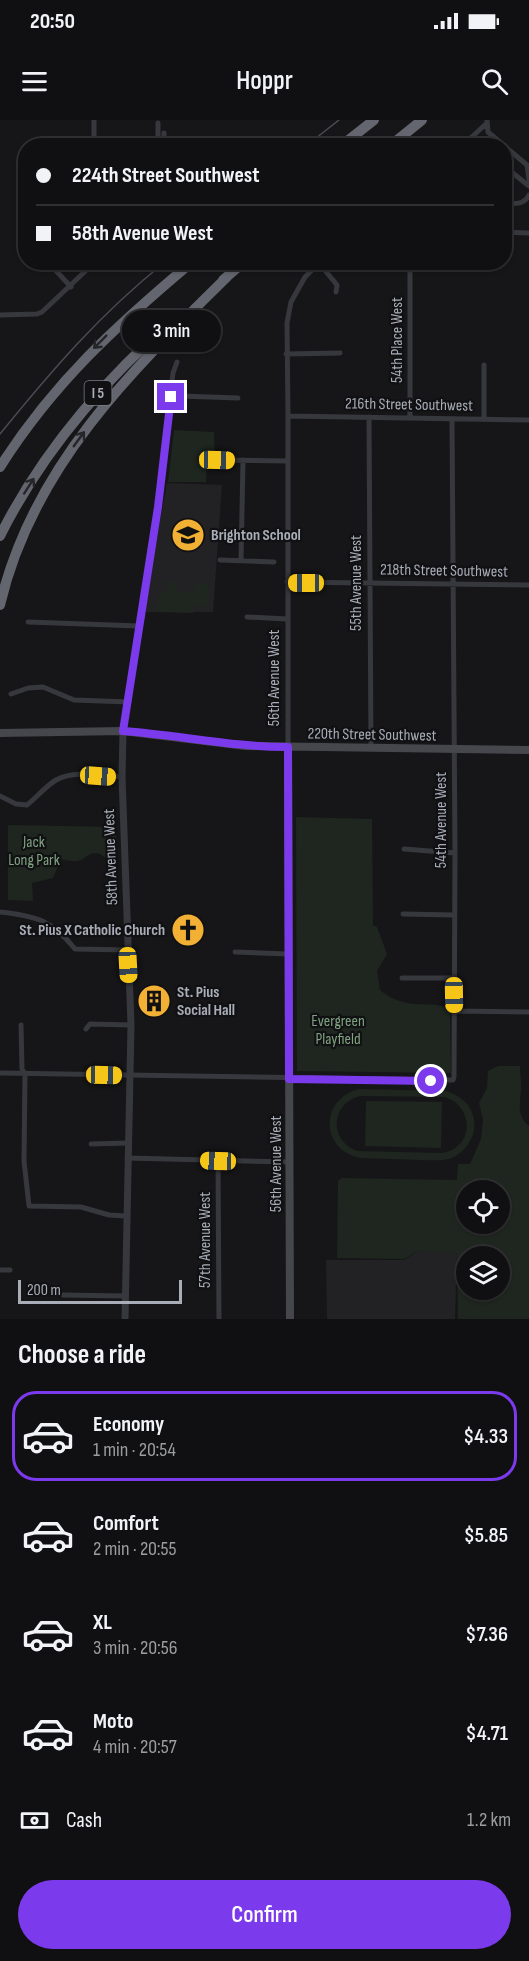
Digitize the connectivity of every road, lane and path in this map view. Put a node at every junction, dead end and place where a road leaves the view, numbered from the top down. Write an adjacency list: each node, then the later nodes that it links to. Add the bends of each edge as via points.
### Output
1 (94, 120): 7 (street)
2 (374, 120): 10 (highway)
3 (422, 120): 11 (highway)
4 (487, 121): 12 (street); 13 (street, via 488,132)
5 (158, 123): 8 (street)
6 (164, 133): 9 (street)
7 (94, 138)
8 (158, 138)
9 (164, 138)
10 (351, 138)
11 (400, 138)
12 (470, 138)
13 (495, 138)
14 (512, 152): 16 (street, via 527,165)
15 (512, 172): 17 (street)
16 (529, 180)
17 (529, 186)
18 (529, 195): 19 (street, via 527,200)
19 (512, 204)
20 (512, 232): 21 (street)
21 (528, 233)
22 (56, 270): 30 (street)
23 (87, 270): 30 (street)
24 (183, 270): 48 (highway, I 5, one-way to 48, via 88,354 39,411)
25 (235, 270): 29 (highway, I 5)
26 (312, 270): 34 (street, 56th Avenue West, via 291,302 286,322)
27 (325, 270): 31 (street, via 337,285)
28 (410, 270): 41 (street, 54th Place West)
29 (227, 277): 51 (highway, I 5, one-way to 29, via 48,456 87,405 133,356); 59 (highway, one-way to 29, via 30,518 77,441 147,355)
30 (71, 286): 32 (street, via 42,312)
31 (336, 292)
32 (0, 315)
33 (340, 353): 34 (street)
34 (286, 354): 39 (street, 56th Avenue West)
35 (177, 362): 38 (street, 58th Avenue West)
36 (484, 365): 43 (street)
37 (238, 398): 38 (street, via 180,396)
38 (170, 405): 63 (street, 58th Avenue West)
39 (288, 416): 40 (street, 216th Street Southwest); 47 (street, 56th Avenue West)
40 (369, 417): 41 (street, 216th Street Southwest); 56 (street, 55th Avenue West)
41 (410, 418): 42 (street, 216th Street Southwest)
42 (452, 419): 43 (street, 216th Street Southwest); 57 (street, 54th Avenue West)
43 (484, 419): 44 (street, 216th Street Southwest)
44 (529, 420)
45 (217, 460): 46 (street)
46 (243, 460): 47 (street); 49 (street)
47 (288, 461): 50 (street, 56th Avenue West)
48 (0, 467)
49 (242, 534): 50 (street); 53 (street)
50 (288, 535): 55 (street, 56th Avenue West)
51 (0, 536)
52 (220, 560): 53 (street)
53 (241, 561): 54 (street)
54 (274, 562)
55 (287, 582): 56 (street, 218th Street Southwest); 61 (street, 56th Avenue West)
56 (369, 583): 57 (street, 218th Street Southwest); 69 (street, 55th Avenue West)
57 (452, 584): 58 (street, 218th Street Southwest); 70 (street, 54th Avenue West)
58 (529, 585)
59 (0, 605)
60 (247, 617): 61 (street)
61 (287, 619): 68 (street, 56th Avenue West)
62 (28, 622): 63 (street)
63 (139, 626): 65 (street, 58th Avenue West)
64 (11, 694): 65 (street, via 28,687 43,687 74,700)
65 (129, 702): 66 (street, 58th Avenue West)
66 (123, 731): 67 (main road, 220th Street Southwest); 68 (main road, 220th Street Southwest, via 223,744); 72 (street, 58th Avenue West)
67 (0, 733)
68 (288, 747): 69 (main road, 220th Street Southwest); 81 (main road, 56th Avenue West)
69 (370, 748): 70 (main road, 220th Street Southwest)
70 (454, 750): 71 (main road, 220th Street Southwest); 75 (street, 54th Avenue West)
71 (529, 750)
72 (122, 777): 73 (street, via 66,776 27,804 16,804); 79 (street, 58th Avenue West)
73 (0, 796)
74 (404, 849): 75 (street)
75 (455, 853): 78 (street, 54th Avenue West)
76 (0, 912): 79 (street, via 44,920 62,932 75,949)
77 (403, 914): 78 (street)
78 (454, 915): 83 (street, 54th Avenue West)
79 (127, 950): 87 (street, 58th Avenue West)
80 (235, 952): 81 (street)
81 (288, 954): 92 (main road, 56th Avenue West)
82 (402, 978): 83 (street)
83 (454, 978): 84 (street, 54th Avenue West)
84 (454, 1011): 85 (street); 92 (street, 54th Avenue West, via 453,1080)
85 (529, 1012)
86 (21, 1025): 90 (street)
87 (130, 1025): 88 (street, via 90,1024); 91 (street, 58th Avenue West)
88 (86, 1029)
89 (0, 1073): 90 (street)
90 (25, 1074): 91 (street); 98 (street, via 24,1161 29,1206 81,1207)
91 (130, 1076): 92 (street); 93 (street, 58th Avenue West)
92 (289, 1079): 97 (main road, 56th Avenue West)
93 (128, 1143): 94 (street); 95 (street, 58th Avenue West)
94 (91, 1144)
95 (127, 1158): 96 (street); 98 (street, 58th Avenue West)
96 (218, 1161): 97 (street); 104 (street, 57th Avenue West)
97 (289, 1162): 105 (main road, 56th Avenue West)
98 (126, 1216): 102 (street, 58th Avenue West)
99 (0, 1270): 100 (street)
100 (10, 1270)
101 (63, 1294): 102 (street)
102 (124, 1296): 103 (street, 58th Avenue West)
103 (125, 1319)
104 (219, 1319)
105 (290, 1319)

